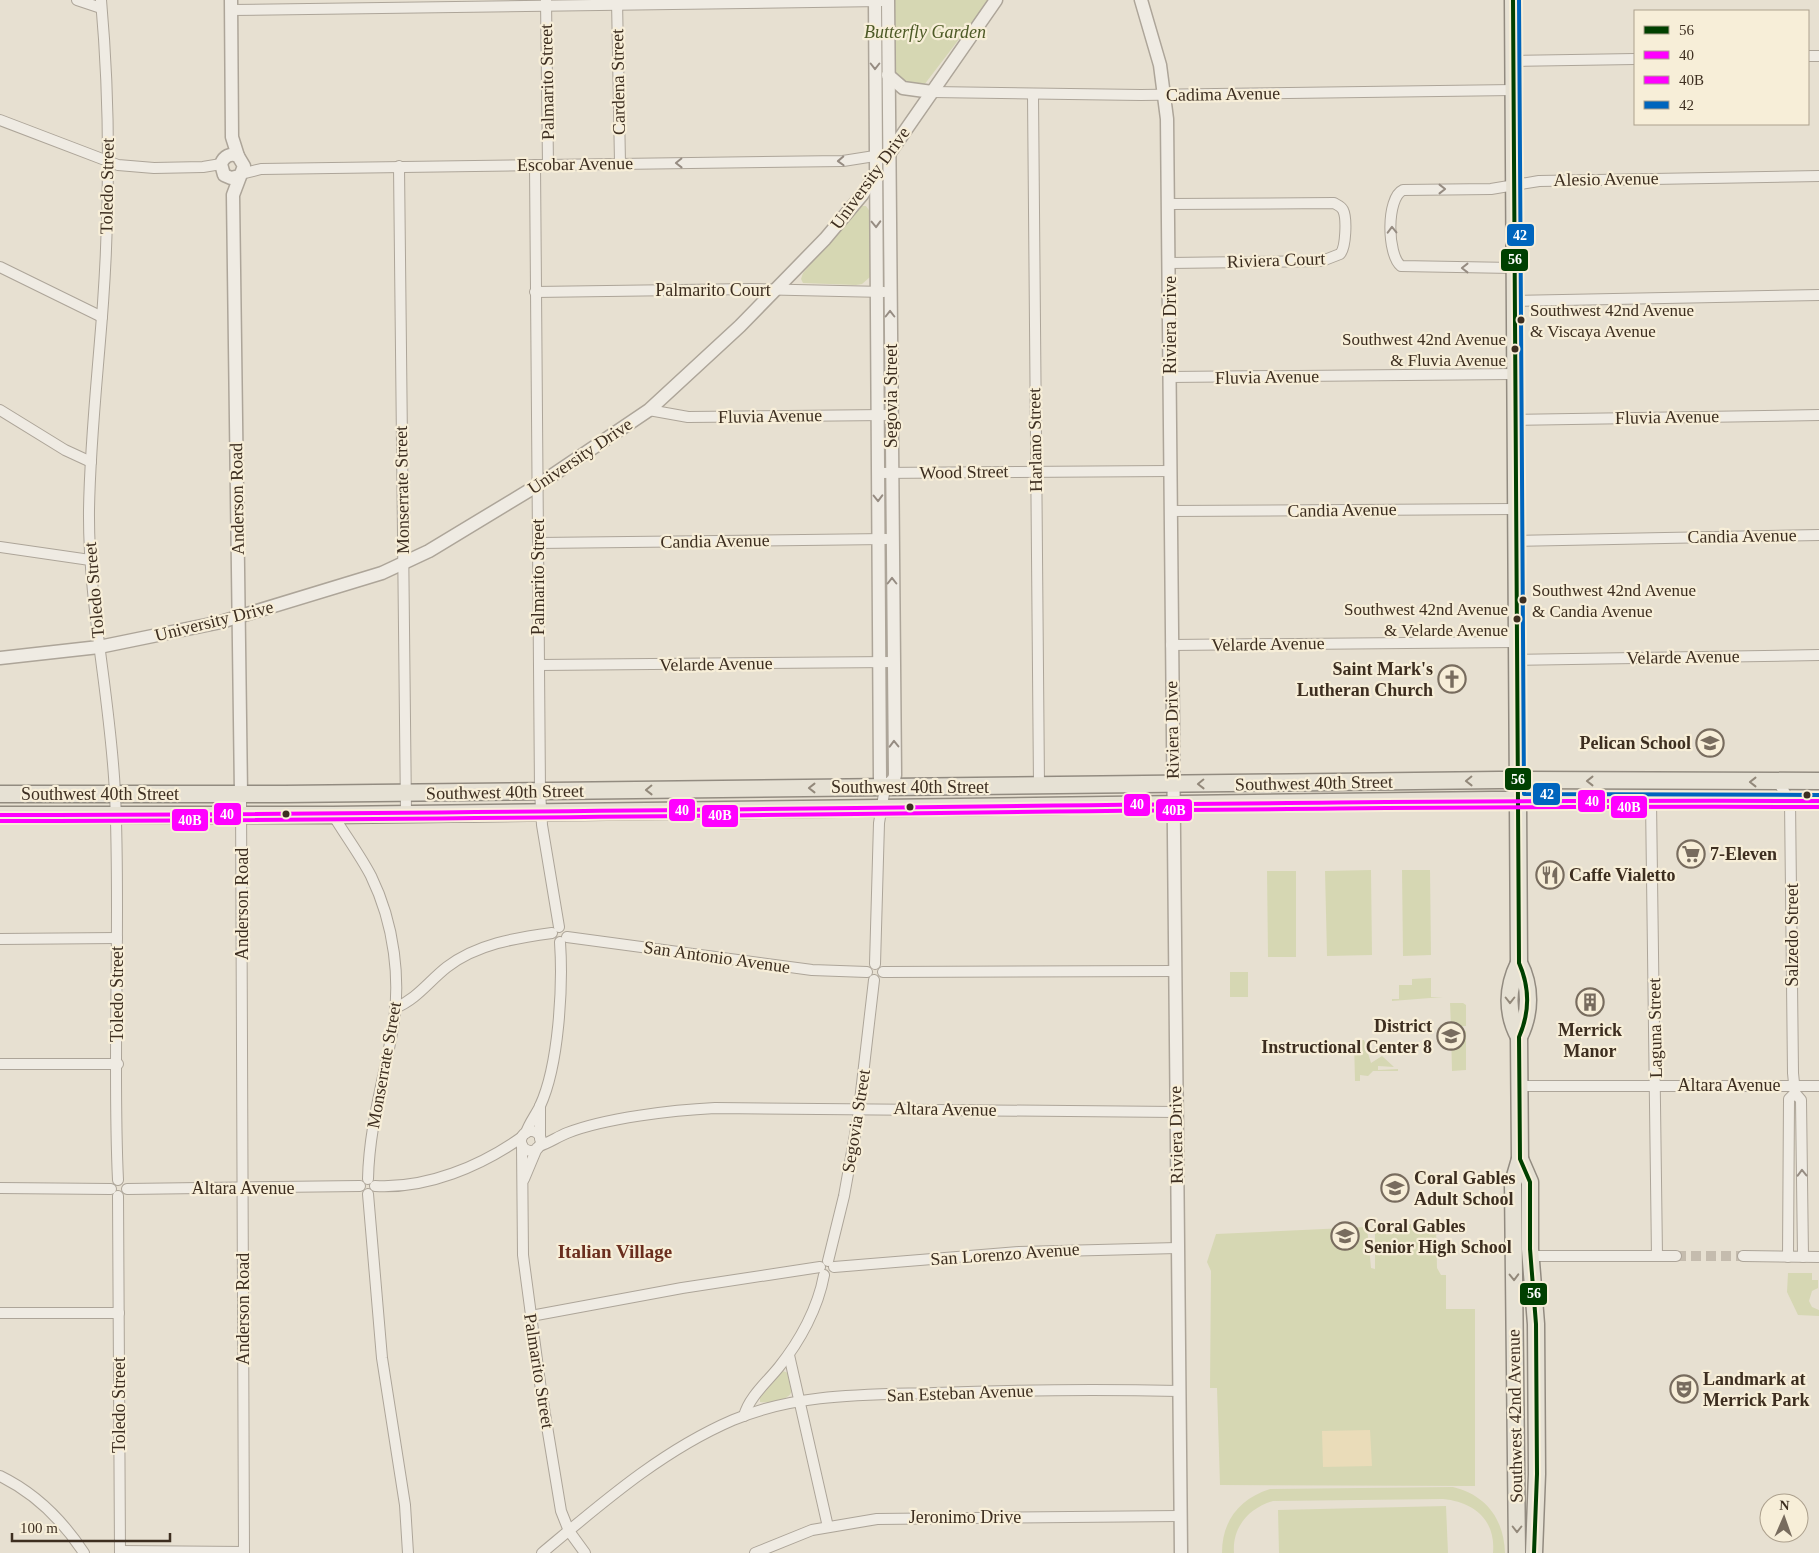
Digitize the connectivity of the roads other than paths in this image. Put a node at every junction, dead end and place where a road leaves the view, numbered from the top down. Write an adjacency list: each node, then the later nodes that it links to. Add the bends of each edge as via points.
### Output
1 (77, 0): 8 (street)
2 (881, 0): 6 (street); 12 (street, Segovia Street); 19 (street, Segovia Street, one-way to 19)
3 (996, 0): 14 (street, University Drive)
4 (1141, 0): 15 (street, Riviera Drive, via 1158,56)
5 (1512, 0): 11 (main road, Southwest 42nd Avenue)
6 (617, 2): 7 (street); 21 (street, Cardena Street)
7 (546, 3): 9 (street); 23 (street, Palmarito Street)
8 (101, 4): 20 (street, Toledo Street)
9 (231, 5): 25 (street)
10 (1634, 59): 11 (street)
11 (1514, 61): 13 (main road, Southwest 42nd Avenue)
12 (888, 75): 14 (street, via 903,88); 18 (street, Segovia Street)
13 (1514, 90): 15 (street, Cadima Avenue); 28 (main road, Southwest 42nd Avenue)
14 (932, 92): 16 (street, Cadima Avenue); 18 (street, University Drive)
15 (1165, 94): 16 (street, Cadima Avenue); 29 (street, Riviera Drive)
16 (1033, 95): 50 (street, Harlano Street)
17 (0, 120): 20 (street, Escobar Avenue)
18 (889, 153): 19 (street, Escobar Avenue); 26 (street, University Drive); 36 (street, Segovia Street)
19 (875, 156): 21 (street, Escobar Avenue, one-way to 21, via 843,161); 26 (street, Segovia Street)
20 (108, 162): 25 (street, Escobar Avenue, via 134,167); 39 (street, Toledo Street)
21 (620, 163): 23 (street, Escobar Avenue)
22 (535, 165): 23 (street, Escobar Avenue); 24 (street, Escobar Avenue); 34 (street, Palmarito Street)
23 (548, 165)
24 (399, 166): 25 (street, Escobar Avenue); 63 (street, Monserrate Street)
25 (232, 167): 64 (street, Anderson Road)
26 (875, 175): 33 (street, University Drive, via 841,221); 35 (street, Segovia Street, one-way to 35)
27 (1819, 176): 28 (street, Alesio Avenue, via 1539,180)
28 (1515, 185): 32 (main road, Southwest 42nd Avenue); 32 (street, Alesio Avenue, one-way to 28, via 1409,268 1398,264 1394,254 1392,208 1396,196 1403,190 1491,189)
29 (1169, 204): 30 (street, Riviera Drive); 30 (street, Riviera Court, via 1329,202 1343,210 1345,238 1340,254 1322,260)
30 (1170, 262): 41 (street, Riviera Drive)
31 (0, 267): 39 (street)
32 (1513, 268): 38 (main road, Southwest 42nd Avenue)
33 (775, 290): 34 (street, Palmarito Court); 35 (street, Palmarito Court); 43 (street, University Drive)
34 (535, 292): 53 (street, Palmarito Street)
35 (876, 292): 36 (street, Palmarito Court); 44 (street, Segovia Street)
36 (890, 292): 45 (street, Segovia Street, one-way to 36)
37 (1819, 295): 38 (street)
38 (1513, 301): 40 (main road, Southwest 42nd Avenue)
39 (102, 317): 48 (street, Toledo Street)
40 (1514, 374): 41 (street, Fluvia Avenue); 47 (main road, Southwest 42nd Avenue)
41 (1170, 377): 49 (street, Riviera Drive)
42 (0, 410): 48 (street)
43 (649, 410): 44 (street, Fluvia Avenue, via 688,417); 53 (street, University Drive)
44 (877, 415): 45 (street, Fluvia Avenue); 51 (street, Segovia Street)
45 (891, 415): 52 (street, Segovia Street)
46 (1819, 415): 47 (street, Fluvia Avenue)
47 (1515, 420): 54 (main road, Southwest 42nd Avenue)
48 (91, 462): 62 (street, Toledo Street)
49 (1170, 470): 50 (street, Wood Street); 55 (street, Riviera Drive)
50 (1036, 471): 52 (street, Wood Street); 78 (street, Harlano Street)
51 (878, 473): 52 (street, Wood Street); 57 (street, Segovia Street, one-way to 57)
52 (892, 473): 58 (street, Segovia Street)
53 (538, 485): 60 (street, Palmarito Street); 63 (street, University Drive)
54 (1515, 509): 55 (street, Candia Avenue); 59 (main road, Southwest 42nd Avenue)
55 (1170, 512): 66 (street, Riviera Drive)
56 (1819, 535): 59 (street, Candia Avenue)
57 (879, 539): 58 (street, Candia Avenue); 60 (street, Candia Avenue); 71 (street, Segovia Street)
58 (892, 539): 72 (street, Segovia Street, one-way to 58)
59 (1515, 541): 65 (main road, Southwest 42nd Avenue)
60 (538, 543): 73 (street, Palmarito Street)
61 (0, 547): 62 (street)
62 (90, 560): 67 (street, Toledo Street)
63 (403, 565): 64 (street, University Drive); 81 (street, Monserrate Street)
64 (239, 618): 67 (street, University Drive); 84 (street, Anderson Road)
65 (1516, 642): 66 (street, Velarde Avenue); 70 (main road, Southwest 42nd Avenue)
66 (1171, 645): 77 (street, Riviera Drive)
67 (99, 647): 69 (street, University Drive); 83 (street, Toledo Street)
68 (1819, 655): 70 (street, Velarde Avenue)
69 (0, 658)
70 (1516, 660): 74 (main road, Southwest 42nd Avenue)
71 (879, 662): 72 (street, Velarde Avenue); 73 (street, Velarde Avenue); 79 (street, Segovia Street, via 880,779)
72 (893, 662): 79 (street, Segovia Street, one-way to 72, via 894,779)
73 (539, 665): 80 (street, Palmarito Street)
74 (1518, 780): 76 (main road, Southwest 40th Street, one-way to 74); 77 (main road, Southwest 40th Street, one-way to 77); 85 (main road, Southwest 42nd Avenue)
75 (1819, 781): 76 (main road, Southwest 40th Street)
76 (1778, 782): 87 (street)
77 (1172, 784): 78 (main road, Southwest 40th Street); 89 (street, Riviera Drive)
78 (1039, 786): 79 (main road, Southwest 40th Street)
79 (885, 788): 80 (main road, Southwest 40th Street, one-way to 80); 90 (street, Segovia Street)
80 (540, 791): 81 (main road, Southwest 40th Street); 91 (street, Palmarito Street)
81 (406, 793): 84 (main road, Southwest 40th Street); 92 (street, Monserrate Street)
82 (0, 794): 83 (main road, Southwest 40th Street)
83 (115, 794): 84 (main road, Southwest 40th Street); 95 (street, Toledo Street)
84 (241, 794): 96 (street, Anderson Road)
85 (1518, 800): 86 (main road, Southwest 40th Street); 89 (main road, Southwest 40th Street); 110 (main road, Southwest 42nd Avenue, via 1519,962 1510,980 1510,1021 1519,1037)
86 (1651, 801): 87 (main road, Southwest 40th Street); 109 (street, Laguna Street)
87 (1790, 801): 88 (main road, Southwest 40th Street); 112 (street, Salzedo Street)
88 (1819, 801)
89 (1173, 804): 90 (main road, Southwest 40th Street); 102 (street, Riviera Drive)
90 (881, 808): 91 (main road, Southwest 40th Street); 101 (street, Segovia Street)
91 (540, 812): 92 (main road, Southwest 40th Street); 97 (street, Palmarito Street)
92 (406, 813): 93 (main road, Southwest 40th Street)
93 (333, 814): 96 (main road, Southwest 40th Street); 106 (street, Monserrate Street, via 370,875 385,912 394,962)
94 (0, 815): 95 (main road, Southwest 40th Street)
95 (116, 815): 96 (main road, Southwest 40th Street); 98 (street, Toledo Street)
96 (241, 815): 124 (street, Anderson Road)
97 (556, 930): 100 (street, via 566,930); 106 (street, via 503,941 471,952 447,967 415,997)
98 (117, 938): 99 (street); 108 (street, Toledo Street)
99 (0, 939)
100 (564, 939): 103 (street, San Antonio Avenue, via 812,970); 113 (street, Palmarito Street, via 557,1029)
101 (875, 964): 103 (street); 104 (street, via 882,967)
102 (1174, 971): 104 (street); 115 (street, Riviera Drive)
103 (867, 972): 105 (street)
104 (883, 972): 105 (street)
105 (874, 980): 114 (street, Segovia Street)
106 (396, 1008): 122 (street, Monserrate Street, via 374,1120)
107 (0, 1064): 108 (street)
108 (118, 1064): 120 (street, Toledo Street)
109 (1656, 1085): 110 (street, Altara Avenue); 112 (street, Altara Avenue); 131 (street, Laguna Street)
110 (1520, 1086): 119 (main road, Southwest 42nd Avenue)
111 (1819, 1086): 112 (street, Altara Avenue)
112 (1794, 1089): 127 (street, Salzedo Street, via 1789,1099); 128 (street, Salzedo Street, one-way to 112, via 1801,1100)
113 (540, 1106): 117 (street, Palmarito Street); 117 (street, Palmarito Street)
114 (860, 1108): 115 (street, Altara Avenue); 116 (street, Altara Avenue, via 743,1106 704,1109 618,1121); 137 (street, Segovia Street, via 844,1196)
115 (1176, 1112): 129 (street, Riviera Drive)
116 (567, 1133): 117 (street, Altara Avenue); 117 (street, Altara Avenue)
117 (531, 1141): 118 (street, Altara Avenue); 118 (street, Altara Avenue); 121 (street, Palmarito Street); 121 (street, Palmarito Street)
118 (496, 1155): 122 (street, Altara Avenue, via 434,1179)
119 (1520, 1159): 130 (main road, Southwest 42nd Avenue, via 1530,1182); 146 (main road, Southwest 42nd Avenue, one-way to 146, via 1513,1183)
120 (118, 1180): 125 (street, via 124,1182); 126 (street, via 112,1184)
121 (522, 1182): 140 (street, Palmarito Street, via 522,1245)
122 (368, 1187): 124 (street, Altara Avenue); 154 (street, Monserrate Street, via 382,1358 405,1505)
123 (0, 1188): 126 (street)
124 (242, 1188): 125 (street, Altara Avenue); 153 (street, Anderson Road)
125 (127, 1189): 126 (street, via 124,1194)
126 (114, 1192): 139 (street, Toledo Street)
127 (1788, 1204): 128 (street); 134 (street, Salzedo Street)
128 (1803, 1205): 135 (street, Salzedo Street)
129 (1178, 1248): 137 (street, San Lorenzo Avenue, via 1019,1252); 142 (street, Riviera Drive)
130 (1531, 1256): 131 (street); 147 (main road, Southwest 42nd Avenue, via 1536,1324)
131 (1657, 1256): 132 (street)
132 (1676, 1256)
133 (1743, 1256): 134 (street)
134 (1788, 1256): 135 (street)
135 (1804, 1257): 136 (street)
136 (1819, 1257)
137 (826, 1268): 140 (street, San Lorenzo Avenue, via 682,1288); 141 (street, Segovia Street, via 813,1310)
138 (0, 1312): 139 (street)
139 (119, 1313): 151 (street, Toledo Street)
140 (531, 1316): 150 (street, Palmarito Street, via 558,1496)
141 (789, 1355): 143 (street); 144 (street, via 749,1403)
142 (1179, 1391): 143 (street, San Esteban Avenue, via 993,1391); 148 (street, Riviera Drive)
143 (800, 1400): 144 (street, San Esteban Avenue); 149 (street)
144 (744, 1416): 150 (street, San Esteban Avenue, via 719,1427 634,1477)
145 (0, 1476): 152 (street, via 46,1507)
146 (1516, 1504): 147 (main road); 159 (main road, Southwest 42nd Avenue, one-way to 159)
147 (1536, 1504): 160 (main road, Southwest 42nd Avenue)
148 (1180, 1516): 149 (street, Jeronimo Drive, via 899,1518); 158 (street, Riviera Drive)
149 (828, 1527): 157 (street, Jeronimo Drive, via 794,1536)
150 (569, 1531): 155 (street, San Esteban Avenue); 156 (street, Palmarito Street)
151 (120, 1552): 153 (street)
152 (84, 1553)
153 (244, 1553)
154 (408, 1553)
155 (542, 1553)
156 (585, 1553)
157 (755, 1553)
158 (1181, 1553)
159 (1517, 1553)
160 (1534, 1553)

